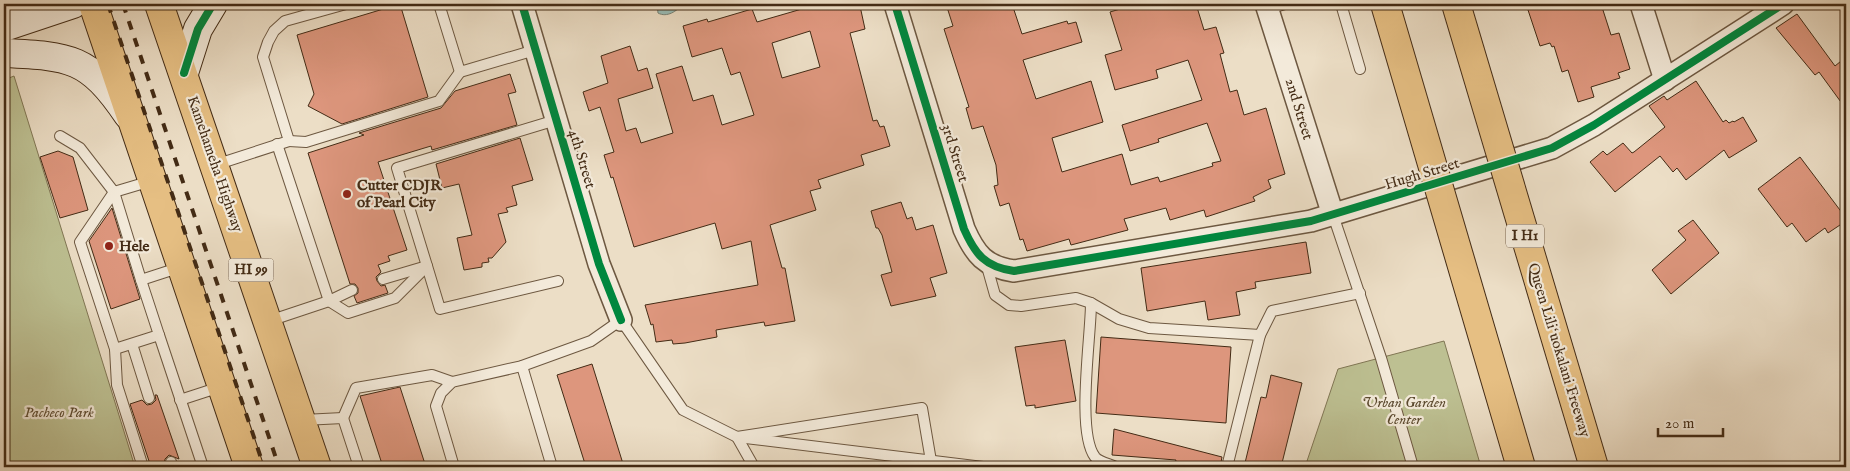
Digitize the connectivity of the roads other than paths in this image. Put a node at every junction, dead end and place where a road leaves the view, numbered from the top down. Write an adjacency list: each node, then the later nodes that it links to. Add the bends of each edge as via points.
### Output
1 (8, 4): 16 (main road)
2 (73, 4): 17 (main road)
3 (92, 4): 25 (main road)
4 (159, 4): 22 (main road, Kamehameha Highway / HI 99)
5 (213, 4): 22 (main road, via 198,29)
6 (346, 4): 27 (lane, via 285,21 268,42 264,57)
7 (439, 4): 21 (lane)
8 (522, 4): 18 (street, 4th Street)
9 (895, 4): 34 (street, 3rd Street, via 964,229 976,252)
10 (1342, 4): 20 (lane)
11 (1385, 4): 72 (main road, bridge)
12 (1456, 4): 73 (main road, Queen Liliʻuokalani Freeway / I H1, bridge)
13 (1641, 4): 23 (street)
14 (1784, 4): 23 (street, Hugh Street)
15 (1273, 5): 32 (street, 2nd Street)
16 (4, 7)
17 (4, 27)
18 (535, 50): 21 (lane); 24 (street, 4th Street)
19 (4, 53): 25 (main road, via 41,54 80,63 101,80)
20 (1360, 69)
21 (460, 72): 27 (lane, via 439,101 306,142)
22 (184, 73): 29 (main road, Kamehameha Highway / HI 99)
23 (1665, 80): 32 (street, Hugh Street, via 1594,126 1552,148)
24 (556, 120): 35 (lane, via 396,168); 45 (street, 4th Street, via 599,264)
25 (132, 122): 30 (main road)
26 (60, 136): 31 (lane, via 80,148)
27 (289, 141): 28 (lane)
28 (277, 144): 29 (lane); 43 (lane)
29 (215, 165): 46 (main road, Kamehameha Highway / HI 99)
30 (152, 180): 31 (lane); 36 (main road)
31 (114, 192): 37 (lane, via 80,242); 39 (lane)
32 (1333, 215): 34 (street, Hugh Street, via 1030,269 1003,269); 42 (lane)
33 (95, 259): 37 (lane)
34 (985, 261): 44 (lane, via 995,295 1009,305 1076,298)
35 (427, 266): 38 (lane); 40 (lane, via 440,309); 43 (lane, via 395,298 348,313)
36 (181, 267): 39 (lane); 53 (main road)
37 (88, 268): 50 (lane, via 102,295)
38 (383, 279)
39 (141, 280): 47 (lane)
40 (558, 281)
41 (352, 290): 43 (lane)
42 (1360, 293): 48 (lane, via 1272,311); 71 (lane)
43 (329, 301): 46 (lane)
44 (1091, 303): 48 (lane, via 1119,319 1149,328); 69 (lane, via 1085,425 1089,446 1096,459)
45 (621, 320): 51 (lane, via 591,340); 58 (lane, via 682,410)
46 (268, 322): 57 (main road, Kamehameha Highway / HI 99)
47 (159, 335): 49 (lane); 55 (lane)
48 (1260, 336): 70 (lane)
49 (132, 344): 50 (lane); 54 (lane)
50 (115, 349): 60 (lane, via 117,385)
51 (522, 366): 52 (lane); 66 (lane)
52 (452, 382): 56 (lane, via 432,375 356,388); 65 (lane, via 440,393 436,406)
53 (222, 386): 55 (lane); 62 (main road)
54 (149, 398)
55 (180, 400): 61 (lane)
56 (343, 418): 57 (lane); 64 (lane)
57 (301, 421): 63 (main road, Kamehameha Highway / HI 99)
58 (736, 438): 59 (lane); 59 (lane, via 922,408); 67 (lane)
59 (931, 461): 68 (lane)
60 (143, 467)
61 (203, 467)
62 (249, 467)
63 (317, 467)
64 (359, 467)
65 (454, 467)
66 (552, 467)
67 (754, 467)
68 (982, 467)
69 (1116, 467)
70 (1227, 467)
71 (1413, 467)
72 (1521, 467)
73 (1594, 467)

